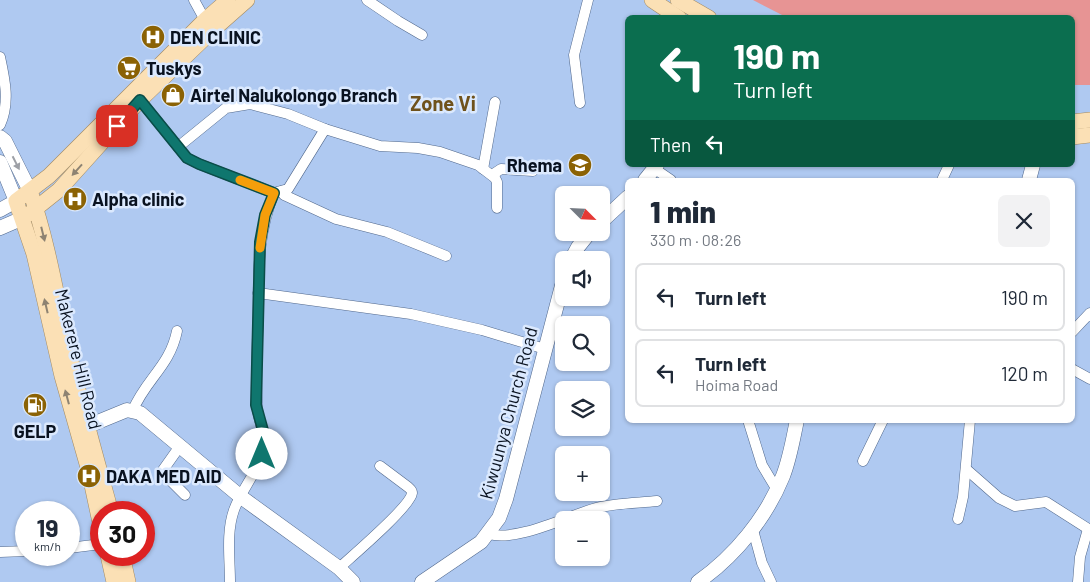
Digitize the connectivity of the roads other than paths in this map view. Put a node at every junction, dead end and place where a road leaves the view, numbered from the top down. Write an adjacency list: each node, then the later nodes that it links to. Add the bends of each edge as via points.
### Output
1 (194, 0): 10 (street)
2 (228, 0): 10 (main road)
3 (247, 0): 13 (main road)
4 (367, 0): 11 (street)
5 (588, 0): 15 (street, via 574,55)
6 (652, 0): 8 (main road)
7 (678, 0): 9 (main road)
8 (674, 15)
9 (703, 15)
10 (205, 20): 31 (main road)
11 (422, 35)
12 (0, 57): 18 (street, via 6,99)
13 (140, 100): 23 (street); 36 (main road, one-way to 36, via 59,190)
14 (495, 102): 26 (street)
15 (580, 103)
16 (1090, 120): 17 (main road)
17 (1075, 122)
18 (0, 125)
19 (325, 129): 23 (street, via 288,114 250,104 226,108); 26 (street, via 380,146 440,152); 32 (street, via 288,189)
20 (1090, 135): 22 (main road)
21 (0, 137): 31 (street, one-way to 31)
22 (1075, 137)
23 (178, 147): 32 (street, via 187,158 199,164)
24 (0, 162): 33 (street)
25 (656, 167): 29 (street); 30 (street)
26 (483, 169): 28 (street)
27 (533, 171): 28 (street, via 501,169)
28 (492, 176): 35 (street, via 497,182)
29 (647, 178)
30 (669, 178)
31 (30, 191): 33 (main road); 36 (main road, Makerere Hill Road)
32 (278, 192): 41 (street, via 336,219 387,232); 42 (street, via 265,215 260,242)
33 (16, 201): 37 (street); 39 (main road, Makerere Hill Road)
34 (625, 201): 38 (street)
35 (497, 208)
36 (37, 209): 39 (main road); 55 (main road, Makerere Hill Road, one-way to 55)
37 (0, 210)
38 (610, 214)
39 (23, 218): 40 (street); 63 (main road, Makerere Hill Road, one-way to 39)
40 (0, 228)
41 (446, 256)
42 (258, 293): 47 (street, via 411,314); 62 (street, via 256,405 264,443 258,466)
43 (557, 306): 47 (street, Kiwuunya Church Road)
44 (1090, 313): 45 (street)
45 (1075, 329)
46 (177, 331): 50 (street, via 164,364 139,396)
47 (545, 349): 69 (street, Kiwuunya Church Road, via 506,499)
48 (1075, 370): 49 (street)
49 (1090, 378)
50 (133, 410): 55 (street); 56 (street)
51 (749, 423): 60 (street, via 762,465)
52 (796, 423): 60 (street)
53 (882, 423): 57 (street)
54 (970, 423): 59 (street)
55 (88, 426): 64 (main road, Makerere Hill Road)
56 (180, 446): 61 (street, via 163,473); 62 (street)
57 (863, 460)
58 (380, 466): 74 (street, via 411,490 410,500)
59 (966, 470): 66 (street); 67 (street, via 1015,506 1046,502)
60 (777, 490): 68 (street)
61 (185, 495)
62 (241, 497): 74 (street); 77 (street, via 230,523)
63 (95, 501)
64 (107, 501)
65 (657, 501): 69 (street, via 597,508 546,526 499,537)
66 (958, 519)
67 (1089, 529): 82 (street, via 1080,557)
68 (753, 530): 80 (street, via 714,571); 81 (street)
69 (489, 534): 79 (street, Kiwuunya Church Road)
70 (15, 551): 71 (street)
71 (0, 552)
72 (110, 566): 75 (main road)
73 (124, 566): 76 (main road)
74 (339, 568): 78 (street)
75 (114, 582)
76 (128, 582)
77 (230, 582)
78 (353, 582)
79 (422, 582)
80 (698, 582)
81 (771, 582)
82 (1078, 582)

